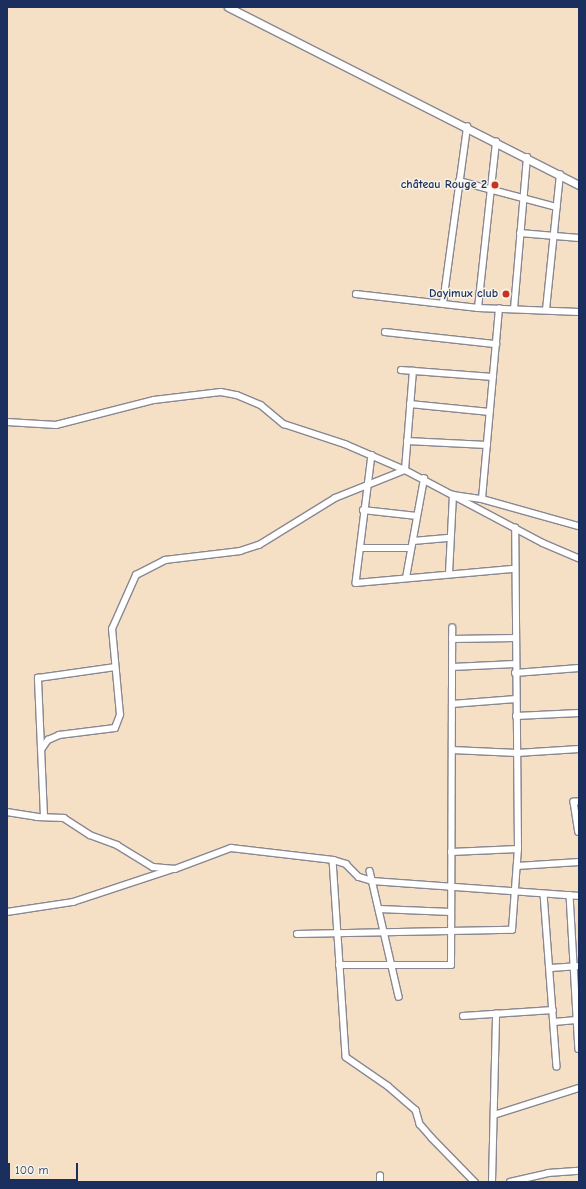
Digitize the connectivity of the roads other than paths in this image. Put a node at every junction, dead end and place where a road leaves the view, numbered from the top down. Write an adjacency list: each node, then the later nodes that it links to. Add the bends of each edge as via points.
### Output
1 (228, 7): 2 (street)
2 (467, 127): 3 (street); 6 (street)
3 (496, 142): 4 (street); 8 (street)
4 (527, 158): 5 (street); 9 (street)
5 (560, 175): 7 (street); 10 (street)
6 (459, 181): 8 (street); 15 (street)
7 (579, 185)
8 (491, 190): 9 (street); 16 (street)
9 (523, 198): 10 (street); 11 (street)
10 (557, 207): 12 (street)
11 (520, 233): 12 (street); 18 (street)
12 (554, 236): 13 (street); 19 (street)
13 (579, 238)
14 (356, 294): 15 (street)
15 (443, 303): 16 (street)
16 (478, 308): 17 (street)
17 (499, 308): 18 (street); 22 (street)
18 (514, 309): 19 (street)
19 (546, 310): 20 (street)
20 (579, 312)
21 (386, 332): 22 (street)
22 (496, 344): 25 (street)
23 (401, 370): 24 (street)
24 (413, 371): 25 (street); 26 (street)
25 (493, 377): 27 (street)
26 (410, 404): 27 (street); 29 (street)
27 (490, 412): 30 (street)
28 (7, 422): 31 (street, via 56,425 154,400 221,392 261,405 284,424)
29 (407, 441): 30 (street); 32 (street)
30 (487, 445): 36 (street)
31 (372, 455): 32 (street); 34 (street)
32 (405, 470): 33 (street); 34 (street)
33 (424, 479): 35 (street); 38 (street)
34 (367, 484): 37 (street); 53 (street, via 297,519 259,545 240,551 165,560 136,575 112,629)
35 (453, 495): 36 (street); 40 (street); 41 (street)
36 (482, 499): 39 (street)
37 (363, 510): 38 (street); 43 (street)
38 (417, 516): 42 (street)
39 (579, 526)
40 (515, 528): 45 (street); 46 (street)
41 (450, 538): 42 (street); 47 (street)
42 (412, 540): 44 (street)
43 (360, 548): 44 (street); 48 (street, via 356,583)
44 (411, 548): 48 (street)
45 (579, 558)
46 (514, 569): 47 (street); 50 (street)
47 (449, 574): 48 (street)
48 (406, 578)
49 (452, 628): 51 (street)
50 (515, 638): 51 (street); 52 (street)
51 (452, 639): 54 (street)
52 (515, 664): 54 (street); 56 (street)
53 (115, 667): 62 (street, via 120,715 115,728 59,735 48,740); 62 (street, via 38,678)
54 (452, 667): 58 (street)
55 (579, 668): 56 (street)
56 (515, 673): 57 (street)
57 (516, 698): 58 (street); 60 (street)
58 (452, 704): 63 (street)
59 (579, 713): 60 (street)
60 (516, 716): 64 (street)
61 (579, 749): 64 (street)
62 (41, 750): 67 (street)
63 (452, 750): 64 (street); 70 (street)
64 (516, 753): 69 (street)
65 (579, 802): 68 (street, via 574,802)
66 (7, 812): 67 (street)
67 (44, 817): 74 (street, via 64,818 153,867)
68 (579, 830)
69 (518, 849): 70 (street); 73 (street)
70 (452, 852): 77 (street)
71 (333, 860): 74 (street, via 231,848); 76 (street, via 346,864 359,877); 87 (street)
72 (579, 862): 73 (street)
73 (517, 866): 78 (street)
74 (175, 869): 83 (street, via 73,902)
75 (370, 871): 76 (street)
76 (372, 881): 77 (street); 82 (street)
77 (451, 887): 78 (street); 84 (street)
78 (514, 892): 79 (street); 85 (street, via 512,930)
79 (544, 894): 80 (street); 92 (street)
80 (570, 896): 81 (street); 91 (street)
81 (579, 896)
82 (379, 909): 84 (street); 86 (street)
83 (7, 912)
84 (451, 912): 85 (street)
85 (451, 930): 86 (street); 90 (street, via 451,965)
86 (384, 932): 87 (street); 90 (street)
87 (338, 933): 88 (street); 89 (street)
88 (297, 934)
89 (339, 965): 90 (street); 104 (street, via 346,1057 388,1086 416,1110 420,1124)
90 (392, 965): 93 (street)
91 (577, 966): 92 (street); 97 (street)
92 (551, 968): 94 (street)
93 (399, 997)
94 (553, 1010): 95 (street); 98 (street)
95 (496, 1014): 96 (street); 102 (street)
96 (464, 1016)
97 (578, 1020): 98 (street); 99 (street)
98 (554, 1022): 100 (street)
99 (579, 1048)
100 (557, 1067)
101 (579, 1088): 102 (street)
102 (494, 1115): 105 (street)
103 (579, 1171): 106 (street, via 548,1173)
104 (476, 1182)
105 (492, 1182)
106 (510, 1182)

